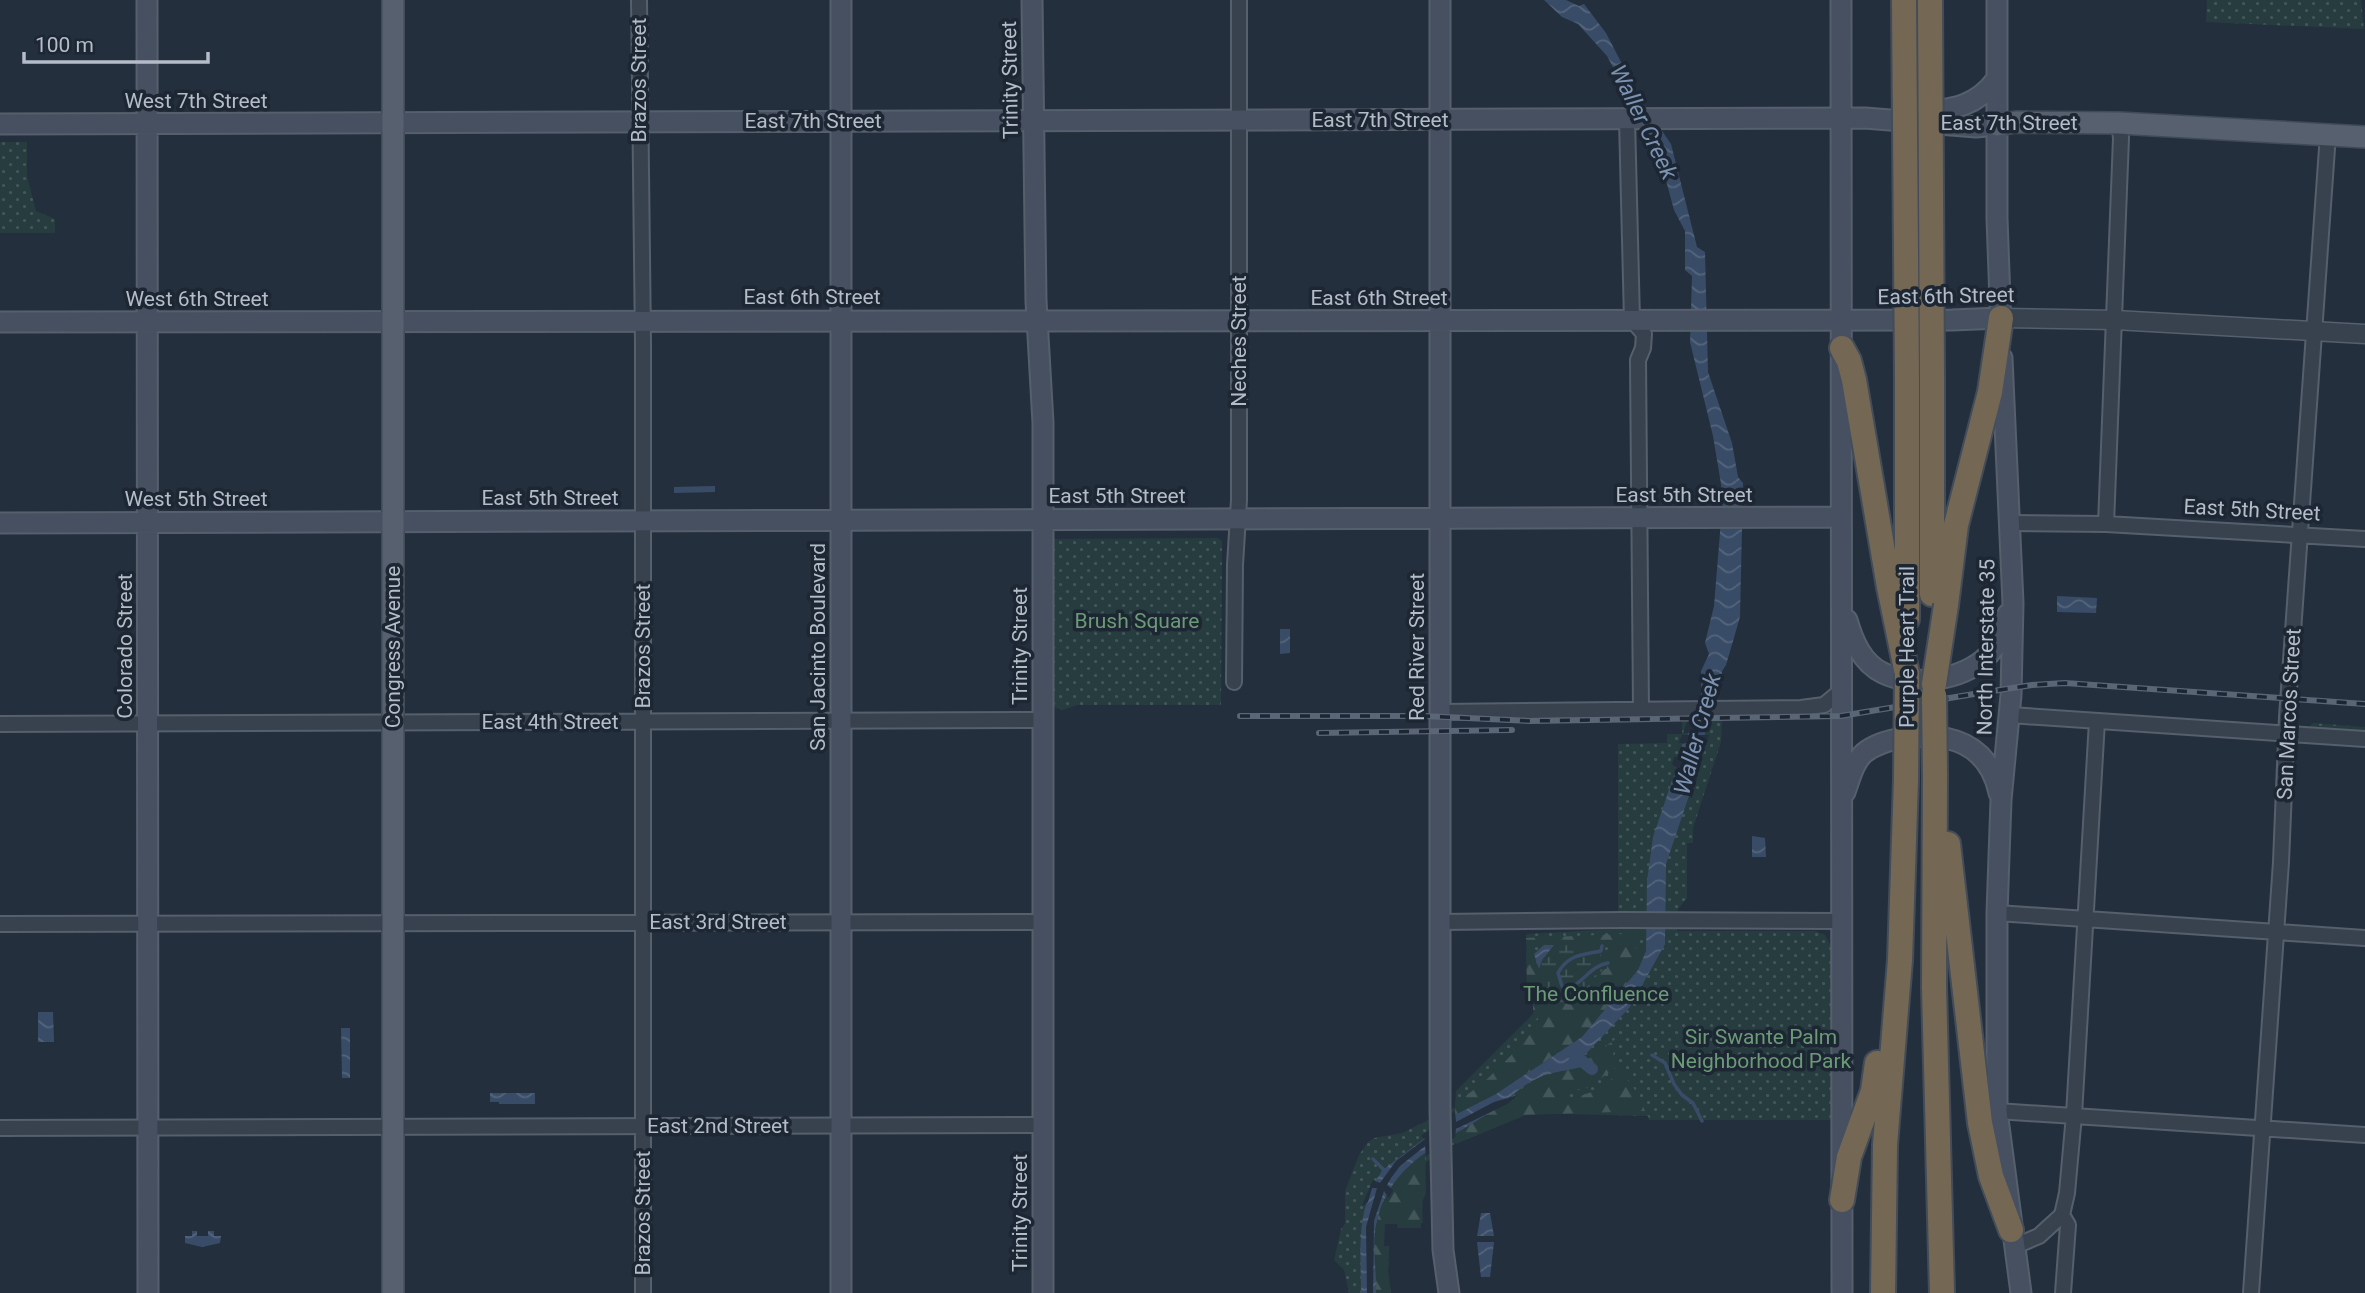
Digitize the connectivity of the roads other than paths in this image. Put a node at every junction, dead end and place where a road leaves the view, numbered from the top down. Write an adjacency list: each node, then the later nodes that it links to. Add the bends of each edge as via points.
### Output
1 (147, 0): 20 (main road, Colorado Street)
2 (393, 0): 21 (main road, Congress Avenue)
3 (639, 0): 19 (street, Brazos Street)
4 (841, 0): 17 (main road, San Jacinto Boulevard)
5 (1032, 0): 18 (main road, Trinity Street)
6 (1239, 0): 16 (street, Neches Street)
7 (1440, 0): 15 (main road, Red River Street)
8 (1841, 0): 13 (main road)
9 (1904, 0): 60 (highway, Purple Heart Trail, bridge, via 1907,378)
10 (1930, 0): 59 (highway, Purple Heart Trail, bridge, via 1932,378)
11 (1997, 0): 12 (main road, North Interstate 35)
12 (1996, 80): 14 (main road, via 1984,95 1960,106); 24 (main road, North Interstate 35)
13 (1841, 118): 14 (main road, East 7th Street); 25 (main road, East 7th Street, via 1683,119); 34 (main road)
14 (1865, 118): 24 (main road, East 7th Street)
15 (1440, 119): 16 (main road, East 7th Street); 25 (main road, East 7th Street, via 1606,119); 37 (main road, Red River Street)
16 (1239, 120): 18 (main road, East 7th Street); 32 (street, Neches Street)
17 (841, 121): 18 (main road, East 7th Street); 19 (main road, East 7th Street); 30 (main road, San Jacinto Boulevard)
18 (1034, 121): 31 (main road, Trinity Street)
19 (640, 122): 21 (main road, East 7th Street); 29 (street, Brazos Street)
20 (147, 123): 21 (main road, West 7th Street); 23 (main road, West 7th Street); 39 (main road, Colorado Street)
21 (393, 123): 36 (main road, Congress Avenue)
22 (2119, 123): 24 (main road, East 7th Street); 26 (main road, East 7th Street); 35 (street)
23 (0, 124)
24 (1997, 125): 28 (main road, North Interstate 35)
25 (1627, 128): 33 (street)
26 (2328, 134): 27 (main road, East 7th Street); 40 (street, San Marcos Street)
27 (2365, 136)
28 (2001, 318): 34 (main road, East 6th Street); 35 (street, East 6th Street); 53 (main road, North Interstate 35); 59 (highway, via 1990,392)
29 (642, 320): 30 (main road, East 6th Street); 36 (main road, East 6th Street); 49 (street, Brazos Street)
30 (841, 320): 31 (main road, East 6th Street); 47 (main road, San Jacinto Boulevard)
31 (1037, 320): 32 (main road, East 6th Street); 48 (main road, Trinity Street)
32 (1239, 320): 37 (main road, East 6th Street); 46 (street, Neches Street)
33 (1632, 320): 34 (main road, East 6th Street); 37 (main road, East 6th Street); 45 (street, via 1643,334 1638,360)
34 (1841, 320): 42 (main road)
35 (2115, 320): 40 (street, East 6th Street); 54 (street)
36 (393, 321): 39 (main road, West 6th Street); 51 (main road, Congress Avenue)
37 (1440, 321): 44 (main road, Red River Street)
38 (0, 322): 39 (main road, West 6th Street)
39 (147, 322): 50 (main road, Colorado Street)
40 (2314, 331): 41 (street, East 6th Street); 55 (street, San Marcos Street)
41 (2365, 334)
42 (1842, 348): 43 (main road); 60 (highway, via 1854,380)
43 (1841, 517): 45 (main road, East 5th Street); 57 (main road)
44 (1440, 518): 45 (main road, East 5th Street); 46 (main road, East 5th Street); 64 (main road, Red River Street)
45 (1639, 518): 63 (street)
46 (1238, 519): 48 (main road, East 5th Street); 61 (street, Neches Street)
47 (841, 520): 48 (main road, East 5th Street); 49 (main road, East 5th Street); 67 (main road, San Jacinto Boulevard)
48 (1043, 520): 66 (main road, Trinity Street)
49 (643, 521): 51 (main road, East 5th Street); 70 (street, Brazos Street)
50 (147, 522): 51 (main road, West 5th Street); 52 (main road, West 5th Street); 71 (main road, Colorado Street)
51 (393, 522): 69 (main road, Congress Avenue)
52 (0, 523)
53 (2010, 523): 54 (street, East 5th Street); 58 (main road, North Interstate 35)
54 (2106, 524): 55 (street, East 5th Street)
55 (2300, 535): 56 (street, East 5th Street); 73 (street, San Marcos Street)
56 (2365, 539)
57 (1841, 595): 58 (main road, via 1860,653 1884,674 1906,680 1951,677 1973,668 1993,649); 62 (main road)
58 (2013, 603): 65 (main road, North Interstate 35)
59 (1939, 605): 75 (highway, Purple Heart Trail, bridge)
60 (1901, 622): 90 (highway, Purple Heart Trail, bridge, via 1907,674)
61 (1234, 682)
62 (1841, 691): 63 (street, via 1824,705 1801,708); 77 (main road)
63 (1641, 710): 64 (street)
64 (1440, 712): 85 (main road, Red River Street)
65 (2010, 715): 68 (street); 76 (main road, North Interstate 35)
66 (1043, 720): 67 (street, East 4th Street); 84 (main road, Trinity Street)
67 (841, 721): 70 (street, East 4th Street); 83 (main road, San Jacinto Boulevard)
68 (2097, 721): 73 (street); 79 (street)
69 (393, 722): 70 (street, East 4th Street); 71 (street, East 4th Street); 81 (main road, Congress Avenue)
70 (643, 722): 82 (street, Brazos Street)
71 (148, 723): 72 (street, East 4th Street); 86 (main road, Colorado Street)
72 (0, 724)
73 (2286, 734): 74 (street); 88 (street, San Marcos Street)
74 (2365, 739)
75 (1935, 775): 103 (highway, via 1950,856 1980,1123 1991,1176); 112 (highway, Purple Heart Trail)
76 (2001, 800): 77 (main road, via 1995,774 1973,749 1951,739 1917,736 1889,740 1863,754); 78 (main road, North Interstate 35)
77 (1841, 802): 80 (main road)
78 (1997, 913): 79 (street); 91 (main road, North Interstate 35)
79 (2084, 919): 88 (street); 92 (street)
80 (1841, 921): 85 (street); 101 (main road)
81 (393, 922): 82 (street, East 3rd Street); 86 (street, East 3rd Street); 96 (main road, Congress Avenue)
82 (643, 922): 83 (street, East 3rd Street); 95 (street, Brazos Street)
83 (841, 922): 84 (street, East 3rd Street); 93 (main road, San Jacinto Boulevard)
84 (1043, 922): 94 (main road, Trinity Street)
85 (1440, 922): 109 (main road, Red River Street, via 1440,1153)
86 (148, 923): 87 (street, East 3rd Street); 98 (main road, Colorado Street)
87 (0, 924)
88 (2276, 932): 89 (street); 99 (street, San Marcos Street)
89 (2365, 938)
90 (1900, 960): 101 (highway, via 1873,1091 1849,1157); 111 (highway, Purple Heart Trail, via 1885,1145)
91 (1997, 1111): 92 (street); 103 (main road, North Interstate 35)
92 (2074, 1115): 99 (street); 102 (street)
93 (841, 1125): 94 (street, East 2nd Street); 95 (street, East 2nd Street); 107 (main road, San Jacinto Boulevard)
94 (1043, 1125): 108 (main road, Trinity Street)
95 (643, 1126): 96 (street, East 2nd Street); 106 (street, Brazos Street)
96 (393, 1127): 98 (street, East 2nd Street); 105 (main road, Congress Avenue)
97 (0, 1128): 98 (street, East 2nd Street)
98 (148, 1128): 104 (main road, Colorado Street)
99 (2262, 1128): 100 (street); 115 (street, San Marcos Street)
100 (2365, 1135)
101 (1842, 1200): 110 (main road)
102 (2062, 1215): 103 (street, via 2039,1236); 114 (street, via 2068,1225)
103 (2012, 1238): 113 (main road, North Interstate 35)
104 (148, 1293)
105 (393, 1293)
106 (643, 1293)
107 (841, 1293)
108 (1043, 1293)
109 (1449, 1293)
110 (1842, 1293)
111 (1883, 1293)
112 (1941, 1293)
113 (2021, 1293)
114 (2063, 1293)
115 (2251, 1293)

